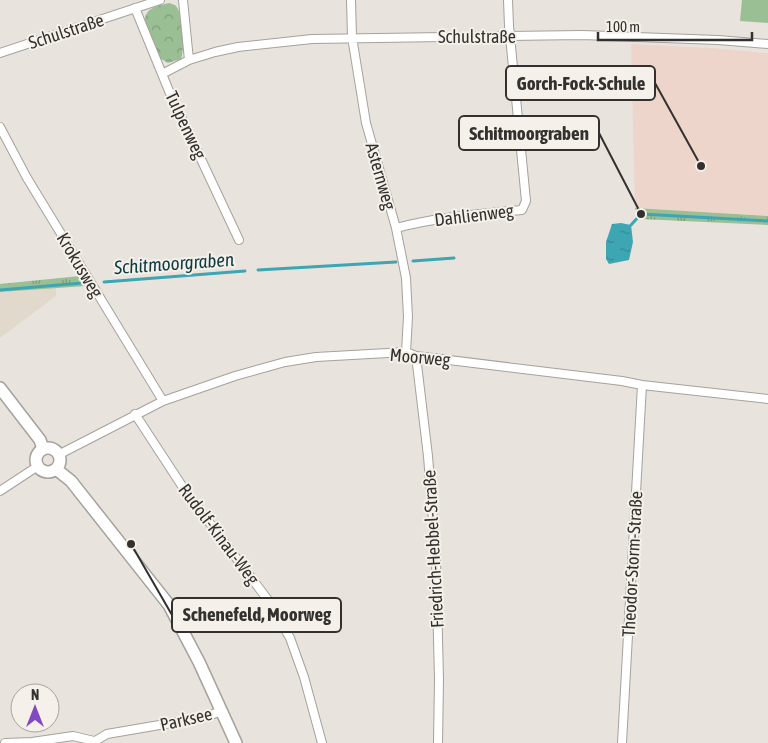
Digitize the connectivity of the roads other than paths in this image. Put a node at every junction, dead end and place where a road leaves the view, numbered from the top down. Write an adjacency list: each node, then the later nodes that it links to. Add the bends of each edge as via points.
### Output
1 (160, 0): 5 (street, Schulstraße)
2 (183, 0): 10 (street)
3 (351, 0): 7 (street, Asternweg)
4 (508, 0): 6 (street, Dahlienweg)
5 (135, 8): 9 (street, Schulstraße); 11 (street, Tulpenweg)
6 (510, 36): 7 (street, Schulstraße); 8 (street, Schulstraße, via 582,35); 13 (street, Dahlienweg, via 526,201 522,210 427,220)
7 (352, 37): 10 (street, Schulstraße, via 238,47); 13 (street, Asternweg, via 366,124)
8 (768, 44)
9 (0, 53)
10 (189, 60): 11 (street, Schulstraße)
11 (162, 74): 14 (street, Tulpenweg)
12 (0, 127): 20 (street, Krokusweg, via 27,178)
13 (396, 228): 15 (street, Asternweg, via 406,284)
14 (239, 240)
15 (406, 352): 16 (street, Moorweg); 20 (street, Moorweg, via 285,362)
16 (416, 356): 17 (street, Moorweg); 32 (street, Friedrich-Hebbel-Straße, via 436,559)
17 (642, 385): 19 (street, Moorweg); 33 (street, Theodor-Storm-Straße)
18 (0, 388): 22 (street)
19 (768, 399)
20 (163, 401): 21 (street, Moorweg)
21 (135, 414): 23 (street, Moorweg); 31 (street, Rudolf-Kinau-Weg, via 184,488 268,600 302,670)
22 (44, 449): 23 (street, via 50,448); 24 (street, via 37,456)
23 (58, 455): 25 (street)
24 (38, 466): 25 (street, via 45,471); 26 (street)
25 (56, 469): 27 (street, via 71,481 170,605)
26 (0, 492)
27 (221, 711): 28 (street, Parksee, via 199,718 107,734); 30 (street)
28 (93, 742): 29 (street, Parksee, via 73,736)
29 (4, 743)
30 (236, 743)
31 (322, 743)
32 (438, 743)
33 (622, 743)

